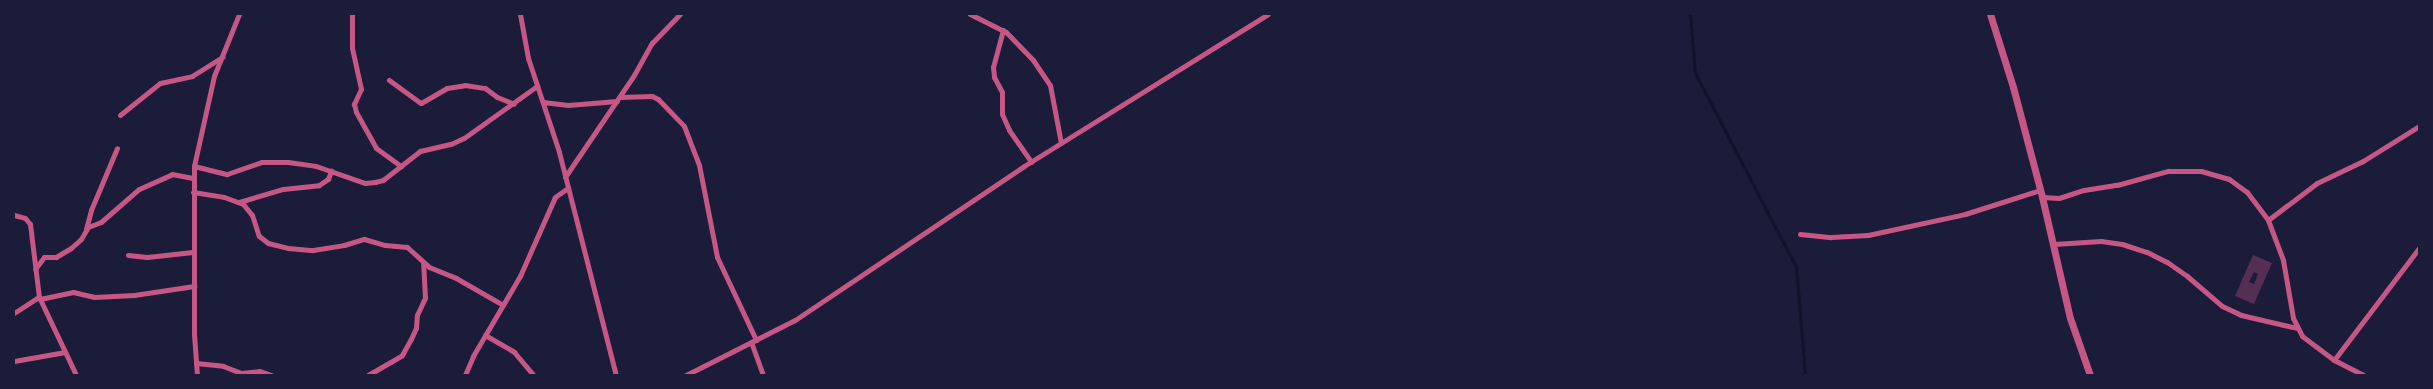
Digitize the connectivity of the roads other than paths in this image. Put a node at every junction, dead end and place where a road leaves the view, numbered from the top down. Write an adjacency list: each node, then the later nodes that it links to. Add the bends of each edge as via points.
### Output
1 (239, 14): 9 (street)
2 (352, 14): 21 (street, via 352,48 360,90 354,104 356,112 376,148)
3 (520, 14): 11 (street)
4 (680, 14): 12 (street, via 652,43)
5 (970, 14): 8 (street)
6 (1268, 14): 17 (street)
7 (1990, 14): 27 (street)
8 (1003, 30): 17 (street, via 1022,47 1050,85); 19 (street, via 993,67 994,77 1002,92 1002,114)
9 (222, 57): 15 (street, via 192,76 160,83); 20 (street, via 205,110)
10 (389, 80): 14 (street, via 421,103 447,88 465,85 485,88)
11 (537, 86): 13 (street); 14 (street)
12 (618, 99): 13 (street, via 568,105); 23 (street); 45 (street, via 652,96 684,126 699,165 717,257)
13 (543, 102): 23 (street)
14 (514, 104): 21 (street, via 464,138 420,151)
15 (120, 114)
16 (2419, 126): 30 (street, via 2363,161 2317,183)
17 (1061, 143): 19 (street)
18 (117, 148): 31 (street)
19 (1031, 162): 45 (street, via 829,299)
20 (194, 166): 22 (street, via 227,174 262,162 288,162); 24 (street)
21 (401, 166): 22 (street, via 383,180 370,182)
22 (331, 171): 28 (street, via 328,179 318,186 283,189)
23 (566, 177): 25 (street)
24 (193, 178): 26 (street); 31 (street, via 172,174 139,189 101,222)
25 (568, 188): 41 (street, via 555,197 520,276); 56 (street)
26 (193, 192): 28 (street); 35 (street)
27 (2041, 193): 30 (street, via 2059,198 2168,171 2201,171 2237,184 2257,203); 32 (street, via 1868,235 1831,237); 33 (street)
28 (239, 202): 37 (street, via 252,215 259,236 268,243 312,250 371,239 385,245 407,247)
29 (14, 215): 38 (street, via 25,218 30,224)
30 (2268, 220): 43 (street, via 2282,260)
31 (86, 230): 38 (street, via 71,248 56,257 44,257)
32 (1800, 234)
33 (2054, 244): 43 (street, via 2101,242 2122,244 2147,252 2187,276 2222,306 2241,315); 59 (street, via 2070,318)
34 (2419, 248): 47 (street)
35 (193, 252): 36 (street, via 148,257); 39 (street)
36 (128, 254)
37 (423, 262): 41 (street); 53 (street, via 425,298 416,315 416,328 411,340 402,356)
38 (35, 269): 40 (street)
39 (194, 286): 40 (street, via 134,295 94,297 72,292); 49 (street)
40 (40, 298): 42 (street); 46 (street)
41 (503, 305): 44 (street)
42 (14, 313)
43 (2297, 328): 47 (street, via 2308,343)
44 (485, 335): 54 (street); 55 (street, via 514,352)
45 (754, 341): 57 (street); 58 (street)
46 (65, 352): 48 (street); 51 (street)
47 (2334, 360): 60 (street)
48 (14, 361)
49 (196, 363): 50 (street); 52 (street, via 223,366 241,373 259,371)
50 (195, 374)
51 (76, 375)
52 (271, 375)
53 (368, 375)
54 (466, 375)
55 (533, 375)
56 (616, 375)
57 (686, 375)
58 (763, 375)
59 (2090, 375)
60 (2363, 375)

